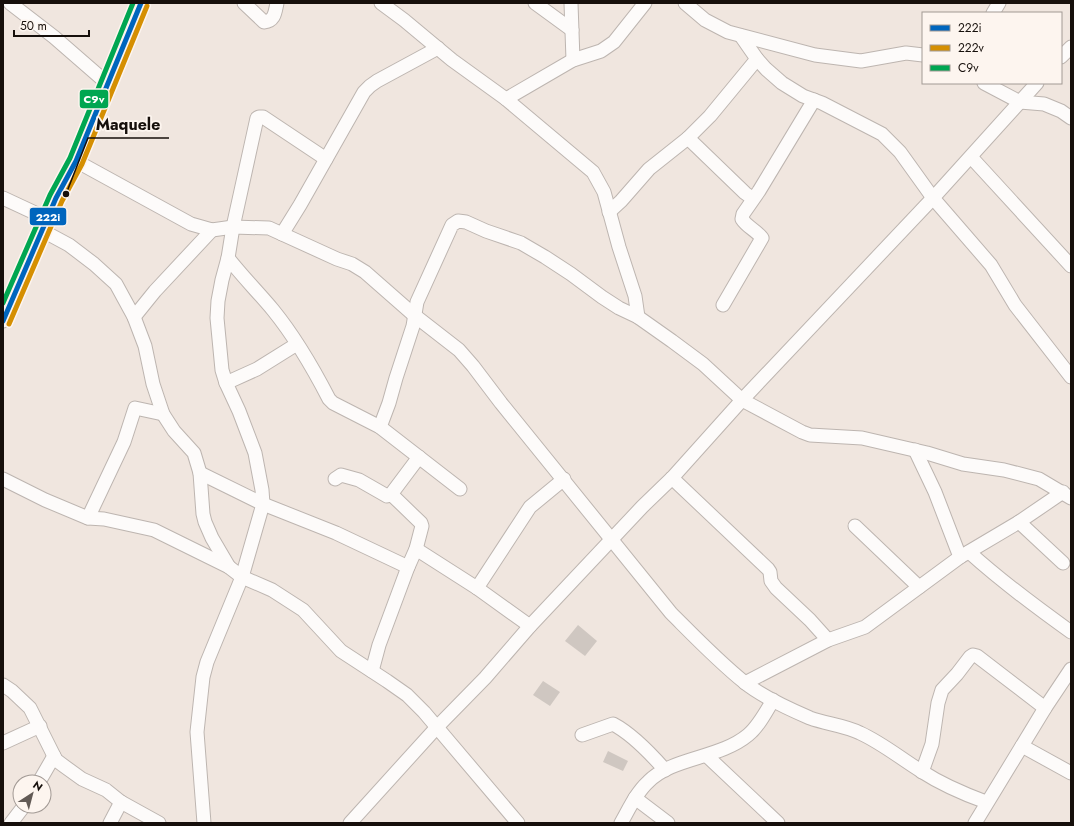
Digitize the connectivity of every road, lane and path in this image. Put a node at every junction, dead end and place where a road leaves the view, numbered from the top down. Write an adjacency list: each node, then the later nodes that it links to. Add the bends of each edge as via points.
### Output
1 (10, 3): 18 (street)
2 (141, 3): 18 (street)
3 (244, 3): 4 (street, via 264,22 273,18)
4 (277, 3)
5 (381, 3): 13 (street)
6 (535, 3): 10 (street)
7 (571, 3): 10 (street)
8 (645, 3): 17 (street, via 614,42 601,51)
9 (685, 3): 11 (street, via 705,20)
10 (572, 30): 17 (street)
11 (741, 36): 14 (street, via 815,55 861,61 906,53); 16 (street)
12 (1071, 47): 15 (street)
13 (438, 48): 21 (street); 27 (street, via 370,86 364,92)
14 (922, 55)
15 (1062, 57)
16 (757, 59): 22 (street, via 782,83 802,96); 25 (street, via 710,116)
17 (573, 60): 21 (street)
18 (108, 84): 28 (street)
19 (986, 84): 23 (street)
20 (1036, 84): 23 (street)
21 (506, 99): 32 (street, via 593,172 604,192)
22 (814, 100): 30 (street); 31 (street, via 882,134 904,157)
23 (1020, 102): 24 (street, via 1044,104); 26 (street)
24 (1071, 118)
25 (688, 138): 30 (street); 32 (street, via 649,169)
26 (971, 157): 31 (street); 38 (street)
27 (326, 159): 34 (street, via 263,117 257,118); 36 (street)
28 (76, 161): 33 (street, via 56,198); 35 (street, via 191,224)
29 (3, 198): 33 (street)
30 (752, 198): 39 (street, via 742,219 762,238)
31 (933, 198): 45 (street, via 991,265 1015,305); 47 (street)
32 (609, 212): 42 (street, via 635,296)
33 (46, 225): 41 (street, via 116,284); 43 (street)
34 (233, 227): 35 (street); 36 (street, via 269,228); 37 (street)
35 (212, 230): 41 (street)
36 (282, 234): 40 (street, via 352,264 365,272)
37 (228, 258): 44 (street, via 273,310); 46 (street, via 219,294 217,318 222,370)
38 (1071, 266)
39 (722, 305)
40 (414, 315): 42 (street, via 433,265 452,225 458,221 521,243 571,274 602,298); 49 (street, via 413,326); 56 (street, via 459,350)
41 (134, 317): 48 (street, via 145,346)
42 (638, 317): 47 (street, via 704,364)
43 (3, 321)
44 (297, 344): 46 (street, via 257,369); 49 (street, via 329,399)
45 (1071, 377)
46 (226, 383): 60 (street, via 255,453)
47 (742, 400): 50 (street, via 810,435 862,438); 53 (street)
48 (163, 414): 52 (street, via 194,453); 61 (street, via 135,408 124,442)
49 (380, 427): 51 (street)
50 (914, 450): 59 (street, via 962,464 1004,470 1039,479); 66 (street)
51 (419, 457): 57 (street); 58 (street)
52 (200, 473): 60 (street); 68 (street, via 205,522)
53 (672, 478): 64 (street); 75 (street, via 768,569 776,588)
54 (3, 479): 61 (street)
55 (335, 479): 58 (street, via 341,475 359,480 387,496)
56 (564, 479): 64 (street); 72 (street, via 530,507)
57 (460, 489)
58 (392, 495): 65 (street, via 421,523)
59 (1067, 495): 62 (street)
60 (263, 504): 69 (street, via 336,533); 70 (street)
61 (88, 518): 68 (street, via 154,530)
62 (1019, 522): 66 (street); 67 (street)
63 (855, 526): 71 (street)
64 (612, 539): 73 (street); 78 (street, via 672,613)
65 (416, 548): 69 (street); 72 (street)
66 (964, 554): 71 (street); 74 (street, via 987,568)
67 (1063, 563)
68 (229, 567): 70 (street)
69 (408, 567): 77 (street)
70 (242, 577): 77 (street, via 272,590 300,607 336,646); 101 (street, via 203,677 197,732)
71 (919, 587): 75 (street, via 865,627)
72 (477, 588): 73 (street)
73 (530, 626): 83 (street, via 485,678)
74 (1071, 632)
75 (828, 640): 78 (street)
76 (1071, 670): 81 (street)
77 (372, 671): 83 (street, via 406,695)
78 (745, 683): 80 (street)
79 (3, 686): 82 (street, via 30,708)
80 (773, 700): 88 (street, via 754,730 747,736 734,745); 90 (street, via 811,718 859,732)
81 (1045, 708): 86 (street); 90 (street, via 973,655 940,696 932,744)
82 (40, 726): 85 (street); 87 (street)
83 (437, 727): 102 (street); 103 (street)
84 (582, 735): 89 (street, via 613,724 637,742)
85 (3, 743)
86 (1022, 746): 91 (street); 95 (street)
87 (54, 756): 92 (street); 94 (street, via 82,779 106,790)
88 (707, 756): 89 (street); 97 (street)
89 (664, 770): 93 (street, via 648,782)
90 (922, 772): 95 (street, via 951,788)
91 (1071, 773)
92 (43, 774)
93 (635, 798): 104 (street); 105 (street)
94 (121, 802): 99 (street); 100 (street)
95 (986, 802): 106 (street)
96 (18, 814): 98 (street)
97 (771, 820)
98 (11, 823)
99 (110, 823)
100 (159, 823)
101 (204, 823)
102 (350, 823)
103 (518, 823)
104 (621, 823)
105 (668, 823)
106 (974, 823)

